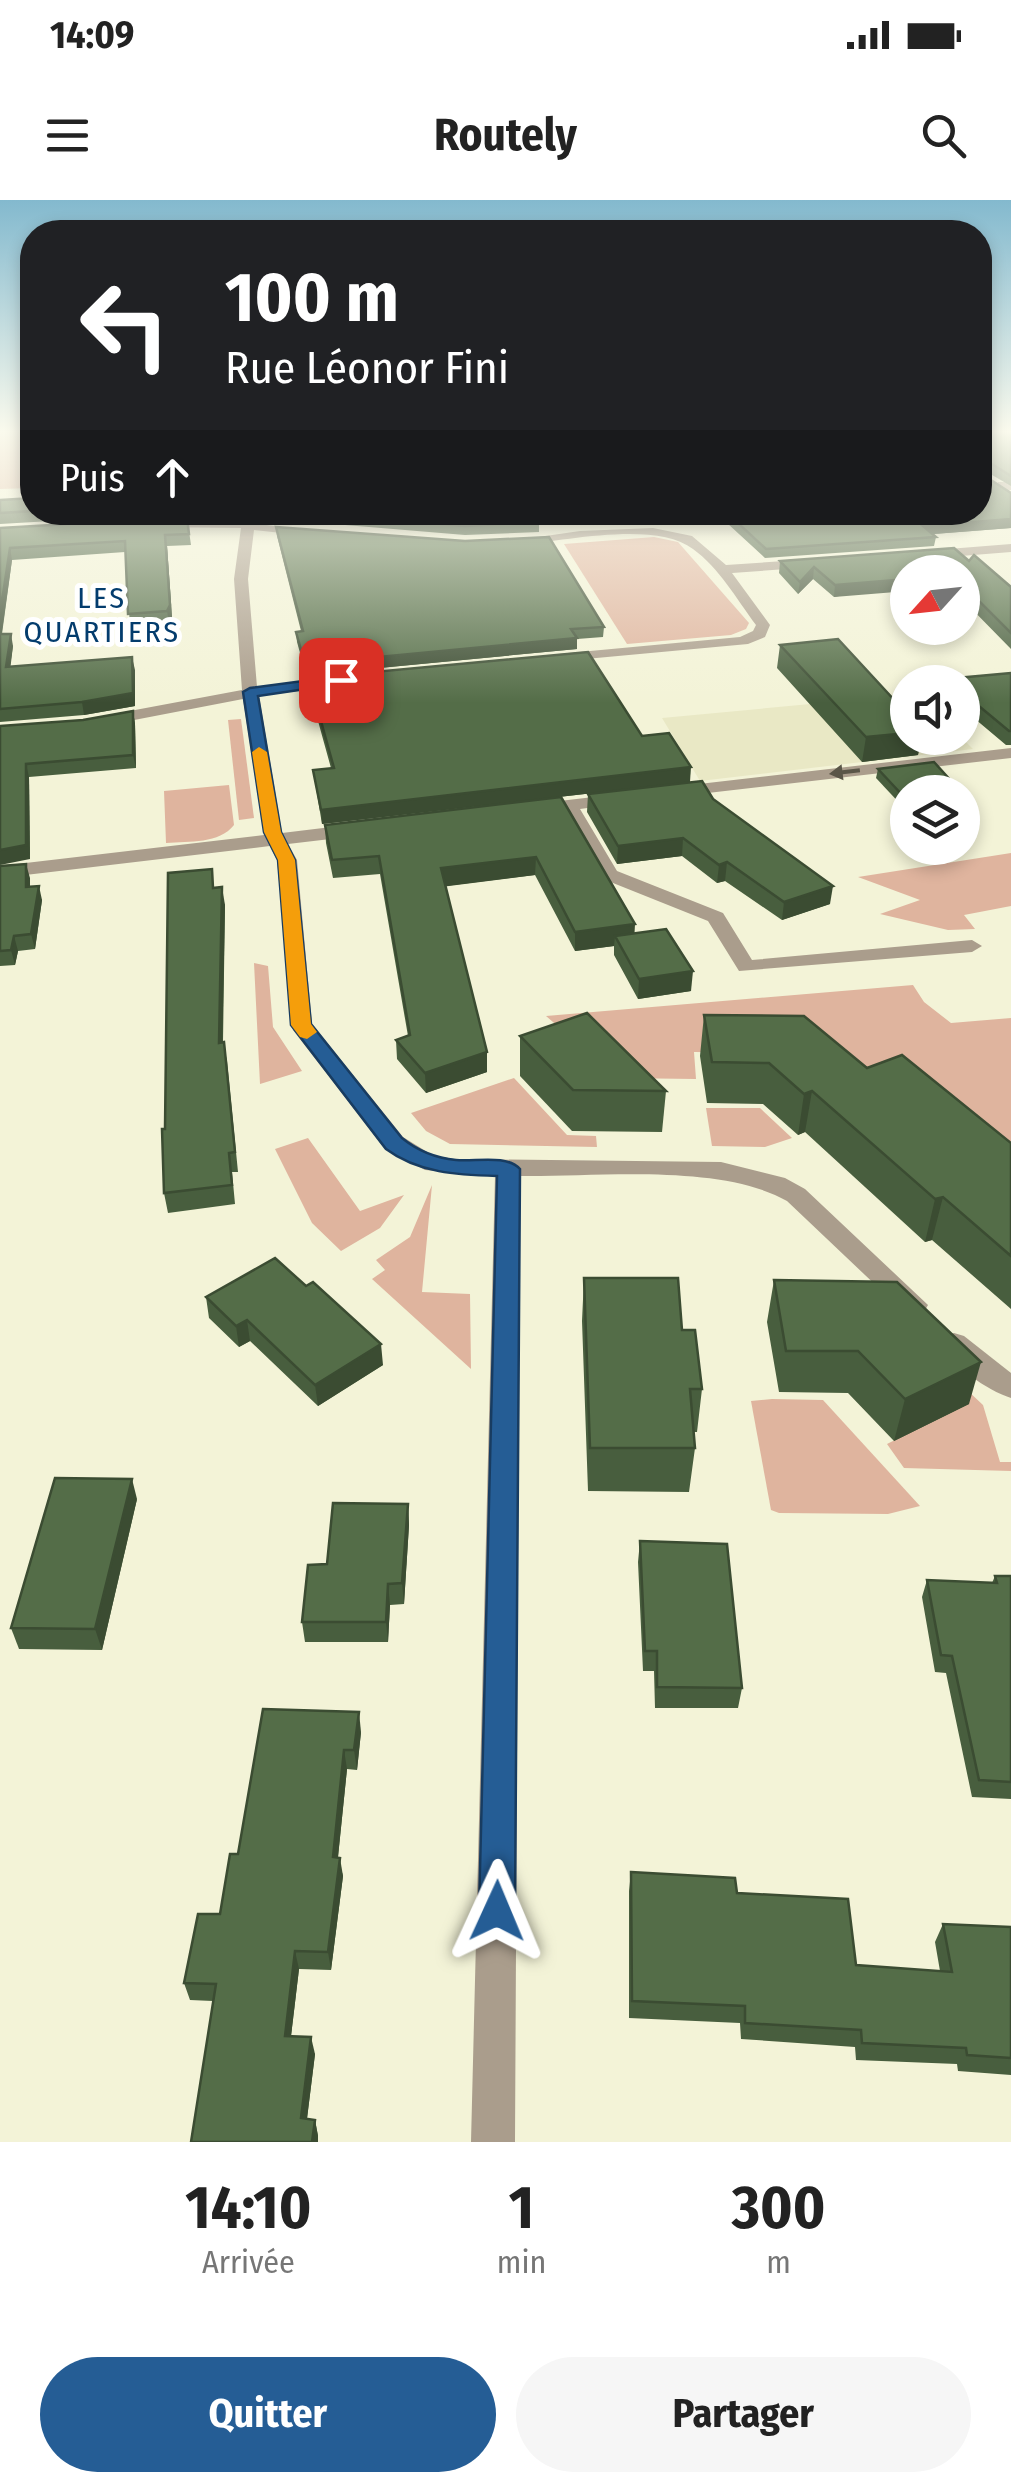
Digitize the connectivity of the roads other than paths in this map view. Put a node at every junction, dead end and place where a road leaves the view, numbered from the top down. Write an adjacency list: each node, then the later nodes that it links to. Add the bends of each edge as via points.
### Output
1 (233, 525): 2 (street)
2 (248, 527): 3 (street); 11 (street, via 241,579)
3 (322, 533)
4 (500, 542): 8 (street, via 668,533 691,541)
5 (1011, 548): 6 (street)
6 (916, 555)
7 (840, 561): 8 (street)
8 (719, 570): 9 (street, via 763,624 760,634 728,643)
9 (532, 662)
10 (360, 678): 11 (street)
11 (250, 692): 12 (street); 17 (street)
12 (85, 724)
13 (1011, 753): 14 (street, one-way to 14)
14 (569, 804): 15 (street); 19 (street, via 610,874 716,917 746,967)
15 (511, 812)
16 (376, 828): 17 (street)
17 (275, 840): 18 (street); 20 (street, via 287,860 301,1025 410,1156 454,1168)
18 (0, 872)
19 (972, 946)
20 (508, 1169): 21 (street, via 721,1170 776,1184 796,1195 982,1369); 22 (street)
21 (1011, 1387)
22 (493, 2142)

